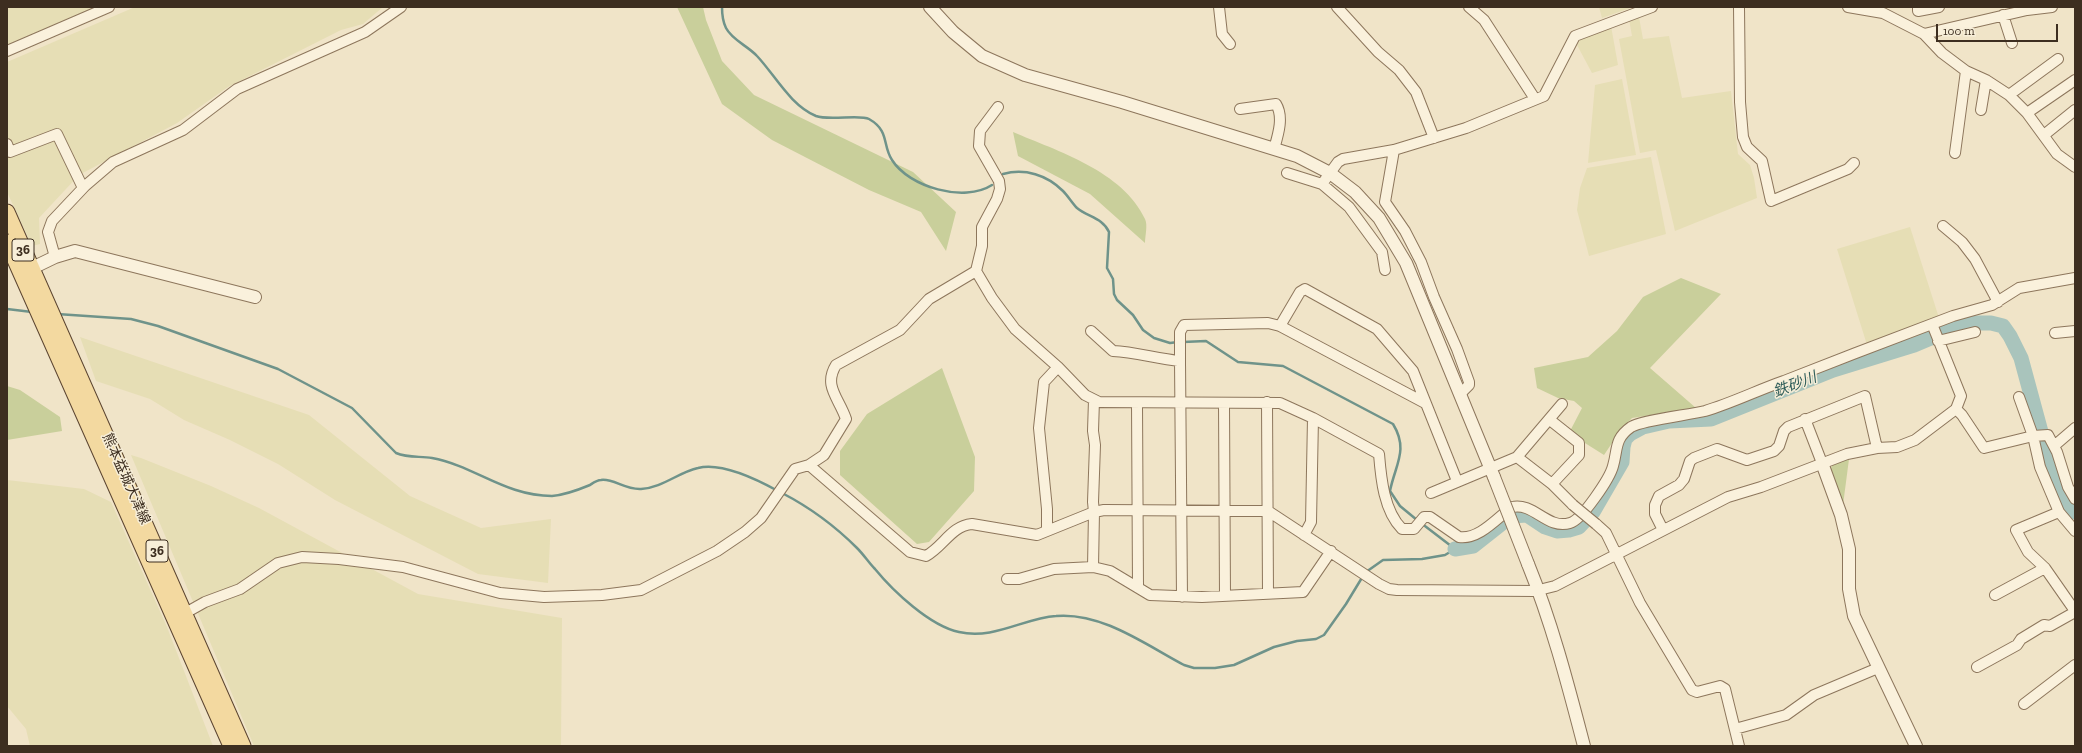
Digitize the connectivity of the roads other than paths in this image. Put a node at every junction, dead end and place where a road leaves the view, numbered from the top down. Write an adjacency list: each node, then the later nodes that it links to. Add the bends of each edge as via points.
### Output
1 (109, 7): 18 (street)
2 (401, 7): 41 (street, via 365,32 237,89 183,130 113,162)
3 (930, 7): 33 (street, via 953,32 982,56 1025,75)
4 (1219, 7): 17 (street, via 1222,34)
5 (1337, 7): 31 (street, via 1378,52 1399,70 1416,92)
6 (1469, 7): 24 (street, via 1484,20)
7 (1652, 7): 24 (street, via 1575,36 1544,96)
8 (1739, 7): 36 (street, via 1740,110 1743,137 1747,148 1762,161 1771,202 1848,169)
9 (1848, 7): 15 (street, via 1883,13)
10 (1918, 7): 11 (street, via 1918,11)
11 (1939, 7)
12 (2052, 7): 13 (street)
13 (2027, 8): 14 (street)
14 (2003, 16): 15 (street); 16 (street)
15 (1924, 34): 20 (street, via 1942,53)
16 (2012, 43)
17 (1230, 44)
18 (7, 52)
19 (2058, 59): 23 (street)
20 (1966, 71): 21 (street); 35 (street)
21 (1986, 80): 23 (street); 27 (street)
22 (2075, 80): 29 (street)
23 (2008, 96): 29 (street)
24 (1535, 99): 31 (street, via 1466,128)
25 (998, 107): 48 (street, via 980,131 979,146 999,180 1000,189 998,198 982,227 982,246)
26 (1240, 109): 33 (street, via 1276,104 1279,108 1280,129)
27 (1980, 110)
28 (2075, 110): 30 (street)
29 (2027, 113): 30 (street)
30 (2044, 135): 37 (street, via 2057,154)
31 (1434, 138): 34 (street)
32 (7, 144): 41 (street, via 10,152 57,134)
33 (1274, 149): 39 (street, via 1298,156)
34 (1394, 150): 39 (street, via 1343,159); 61 (street, via 1385,202 1408,237 1457,349 1469,382)
35 (1955, 154)
36 (1854, 163)
37 (2075, 167)
38 (1287, 173): 40 (street)
39 (1330, 173): 40 (street); 61 (street, via 1368,205 1392,239 1406,264)
40 (1322, 184): 46 (street, via 1349,207 1367,230 1382,252)
41 (83, 188): 45 (street, via 52,221 48,232)
42 (7, 212): 47 (main road, 熊本益城大津線 / 36)
43 (1944, 226): 51 (street, via 1962,242 1975,259)
44 (7, 242): 47 (main road, 熊本益城大津線 / 36)
45 (55, 257): 47 (street); 50 (street, via 75,251)
46 (1385, 270)
47 (26, 271): 108 (main road, 熊本益城大津線 / 36)
48 (976, 271): 60 (street, via 1015,329); 80 (street, via 929,298 900,330 836,365 831,373 830,386 846,419 824,455)
49 (2075, 278): 51 (street, via 2019,288)
50 (255, 297)
51 (1998, 302): 52 (street)
52 (1932, 324): 58 (street); 71 (street, via 1705,411 1634,426 1623,434 1617,444 1613,468 1587,510 1570,523 1549,522 1528,509 1516,506 1474,536 1459,537 1430,516 1410,530 1402,529 1392,517 1381,482 1378,454)
53 (1280, 326): 59 (street, via 1268,323 1186,324 1180,332); 68 (street); 68 (street, via 1300,292 1308,289 1377,329 1413,371)
54 (1091, 331): 59 (street, via 1113,351 1158,359)
55 (2075, 331): 57 (street)
56 (1975, 332): 58 (street)
57 (2056, 333)
58 (1938, 341): 70 (street, via 1961,396)
59 (1180, 358): 67 (street)
60 (1058, 367): 63 (street, via 1085,395); 92 (street, via 1044,382 1040,421)
61 (1460, 394): 81 (street)
62 (2019, 397): 75 (street)
63 (1094, 400): 66 (street); 90 (street)
64 (1224, 402): 65 (street); 67 (street); 88 (street)
65 (1267, 402): 71 (street, via 1280,403); 89 (street)
66 (1137, 403): 67 (street); 86 (street)
67 (1180, 403): 87 (street)
68 (1424, 403): 82 (street)
69 (1562, 404): 73 (street)
70 (1956, 409): 75 (street, via 1984,448); 77 (street, via 1915,440 1897,448)
71 (1313, 418): 95 (street, via 1311,522)
72 (1805, 419): 77 (street, via 1865,396); 79 (street); 93 (street, via 1784,431 1779,446 1774,451 1747,460 1717,449 1690,461 1684,479 1679,485 1659,496 1655,505 1655,514)
73 (1550, 420): 78 (street); 83 (street, via 1579,443 1580,449 1579,455)
74 (2075, 428): 76 (street)
75 (2033, 436): 76 (street, via 2048,435); 91 (street, via 2040,467)
76 (2054, 446): 85 (street, via 2068,487)
77 (1877, 448): 79 (street, via 1847,454)
78 (1517, 457): 81 (street); 83 (street)
79 (1822, 464): 93 (street, via 1728,497); 111 (street, via 1841,515 1849,549 1849,589 1854,616)
80 (809, 465): 92 (street, via 910,552 926,556 955,529 964,525 972,524 1037,535); 108 (street, via 795,469 761,518 723,547 641,590 544,598 500,593 403,567 311,556 278,563 240,589)
81 (1492, 472): 82 (street); 102 (street, bridge)
82 (1457, 481): 84 (street)
83 (1552, 484): 97 (street, bridge, via 1606,533)
84 (1431, 493)
85 (2075, 499)
86 (1137, 510): 87 (street); 90 (street); 101 (street)
87 (1182, 510): 88 (street); 106 (street)
88 (1225, 510): 89 (street); 105 (street)
89 (1268, 511): 95 (street); 103 (street)
90 (1094, 512): 92 (street); 98 (street)
91 (2059, 512): 94 (street); 99 (street, via 2016,530 2028,552)
92 (1047, 530)
93 (1663, 530): 97 (street)
94 (2075, 531)
95 (1304, 535): 96 (street)
96 (1331, 551): 102 (street, via 1389,589); 103 (street, via 1303,592)
97 (1617, 554): 102 (street, via 1555,586); 113 (street, via 1640,603 1692,690 1697,692 1720,686 1725,689)
98 (1093, 567): 100 (street, via 1054,568 1019,579); 101 (street, via 1110,571)
99 (2046, 568): 104 (street); 107 (street)
100 (1007, 578)
101 (1138, 587): 106 (street, via 1150,595)
102 (1539, 591): 116 (street)
103 (1268, 594): 105 (street)
104 (1995, 595)
105 (1225, 596): 106 (street)
106 (1182, 597)
107 (2075, 611): 110 (street, via 2050,626 2044,625 2017,645)
108 (179, 616): 114 (main road, 熊本益城大津線 / 36); 115 (main road, 熊本益城大津線 / 36)
109 (2075, 665): 112 (street)
110 (1977, 666)
111 (1878, 668): 113 (street, via 1814,695 1786,715); 118 (street)
112 (2024, 704)
113 (1735, 729): 117 (street)
114 (231, 746)
115 (243, 746)
116 (1584, 746)
117 (1739, 746)
118 (1916, 746)

